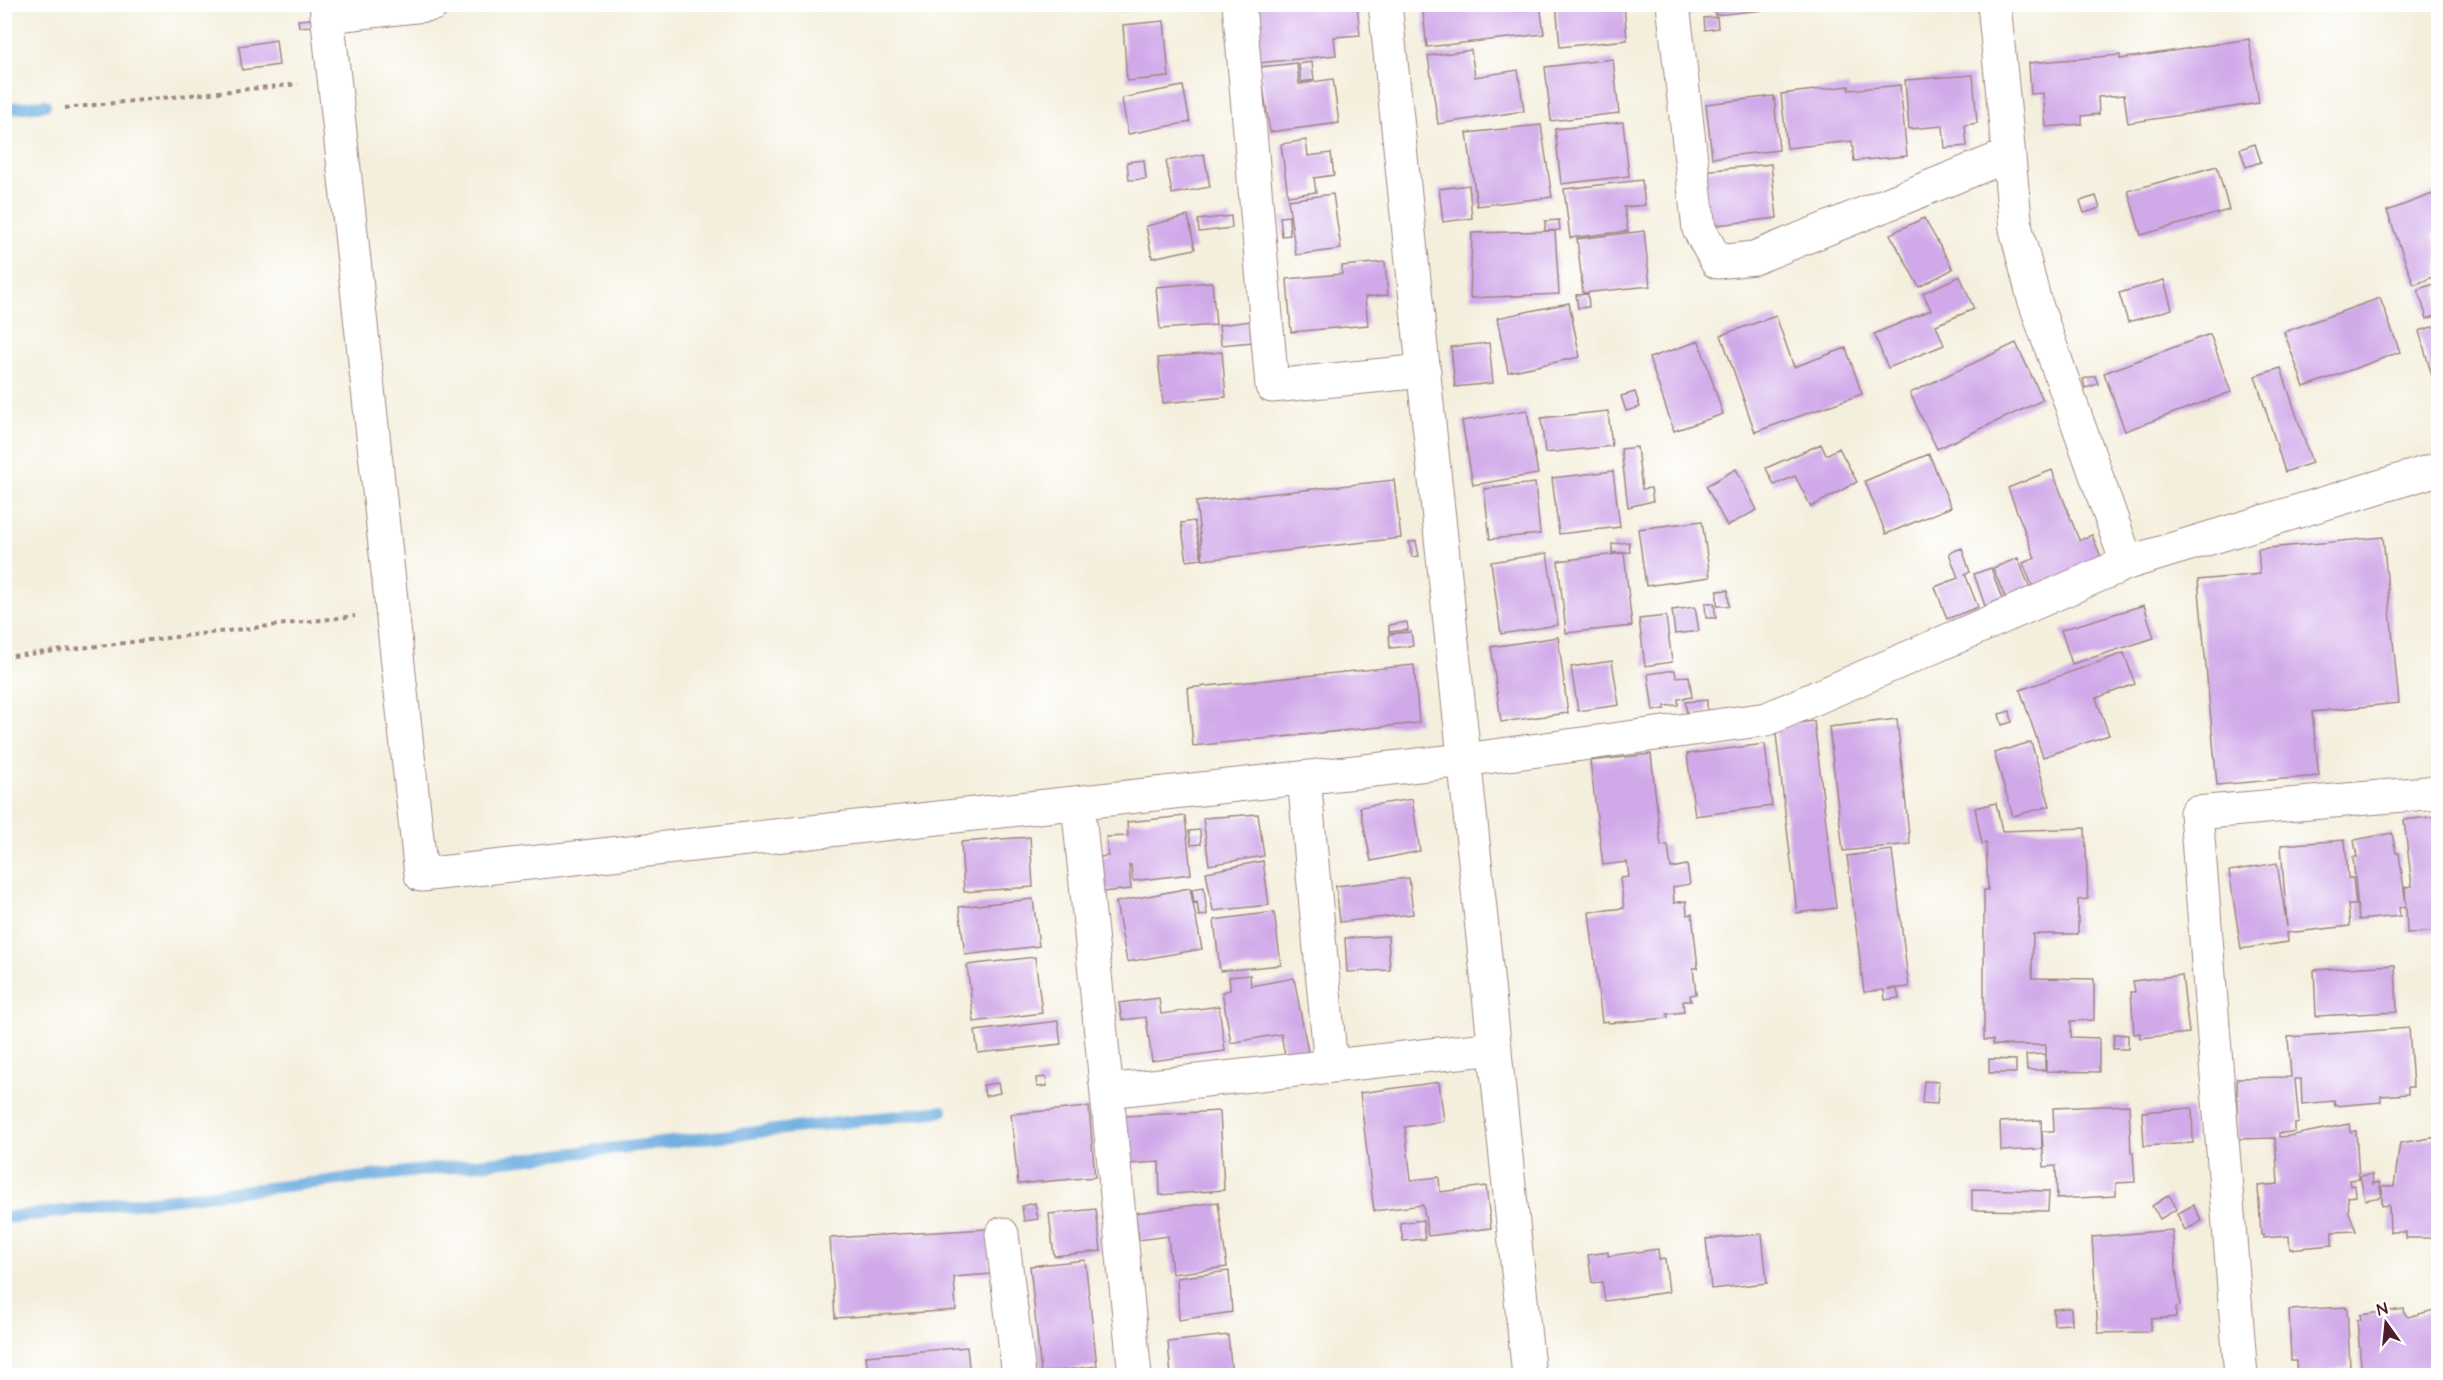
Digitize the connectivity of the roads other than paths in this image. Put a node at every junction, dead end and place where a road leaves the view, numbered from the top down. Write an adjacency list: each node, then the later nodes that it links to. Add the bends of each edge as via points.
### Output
1 (433, 4): 6 (street)
2 (1239, 4): 8 (street, via 1272,386)
3 (1384, 4): 8 (street)
4 (1673, 4): 7 (street, via 1699,229 1717,262 1754,258)
5 (1994, 4): 7 (street)
6 (327, 10): 14 (street, via 421,875)
7 (2009, 155): 10 (street, via 2016,229 2034,299)
8 (1424, 371): 11 (street)
9 (2439, 469): 10 (street)
10 (2127, 563): 11 (street, via 1767,719)
11 (1464, 760): 12 (street); 15 (street)
12 (1304, 778): 14 (street); 16 (street)
13 (2439, 792): 22 (street, via 2196,813)
14 (1078, 803): 17 (street)
15 (1495, 1048): 16 (street); 21 (street)
16 (1331, 1066): 17 (street)
17 (1107, 1091): 20 (street)
18 (1002, 1234): 19 (street)
19 (1019, 1376)
20 (1135, 1376)
21 (1529, 1376)
22 (2241, 1376)

